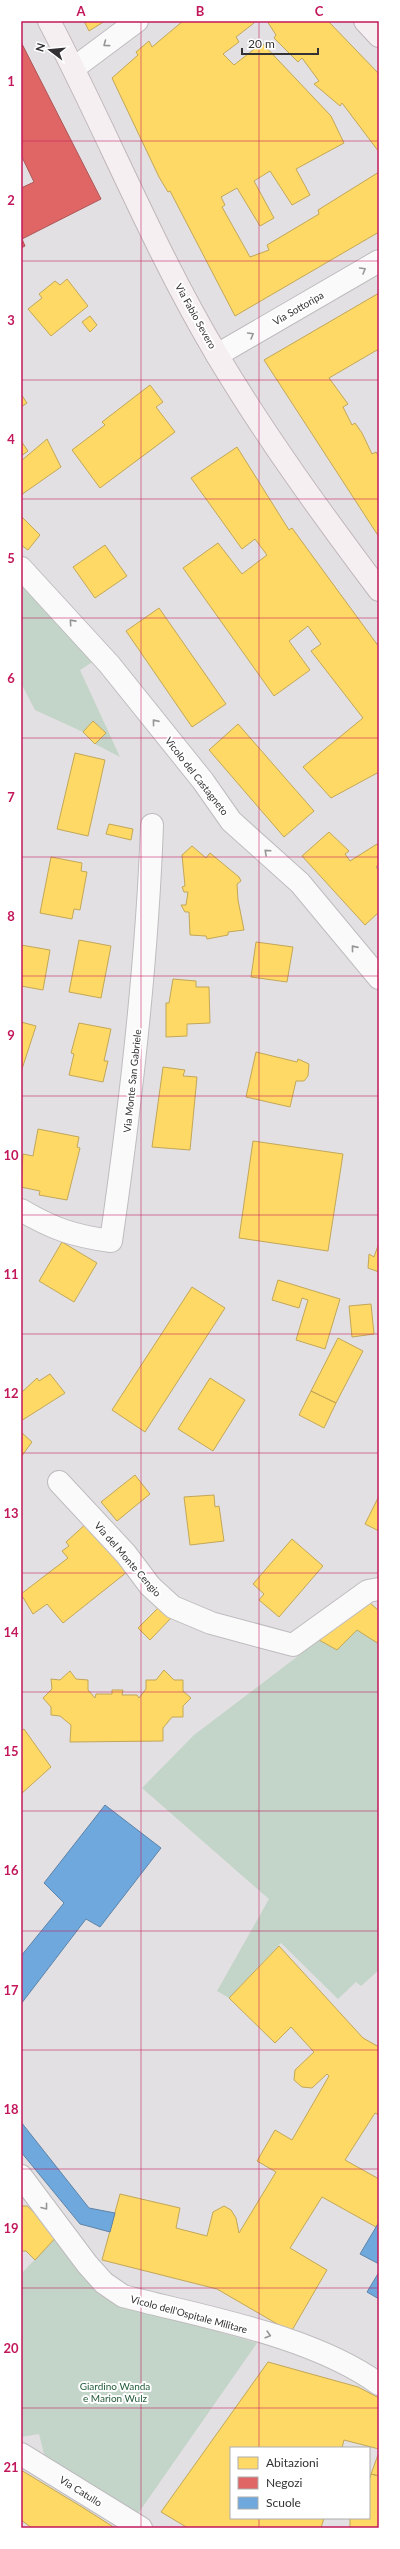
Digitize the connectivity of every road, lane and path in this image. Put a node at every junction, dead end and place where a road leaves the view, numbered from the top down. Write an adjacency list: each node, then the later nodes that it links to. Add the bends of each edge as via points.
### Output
1 (49, 21): 5 (main road, Via Fabio Severo)
2 (137, 21): 5 (street, one-way to 5)
3 (365, 21): 4 (main road)
4 (379, 36)
5 (74, 68): 7 (main road, Via Fabio Severo, via 173,273)
6 (379, 261): 7 (street, Via Sottoripa, one-way to 6)
7 (217, 355): 9 (main road, Via Fabio Severo, via 306,490)
8 (21, 568): 11 (street, Vicolo del Castagneto, one-way to 8, via 300,883 231,821 203,781 109,664)
9 (379, 590)
10 (152, 825): 12 (street, Via Monte San Gabriele, via 143,976 127,1130 111,1241 76,1237 40,1222)
11 (379, 978)
12 (21, 1210)
13 (59, 1482): 14 (street, Via del Monte Cengio, via 126,1554 150,1586 173,1607 211,1624 293,1645 368,1591)
14 (379, 1590)
15 (21, 2176): 16 (street, Vicolo dell'Ospitale Militare, one-way to 16, via 87,2264 104,2283 123,2296 276,2337 334,2358 363,2372)
16 (379, 2384)
17 (21, 2454): 18 (street, Via Catullo)
18 (141, 2528)

